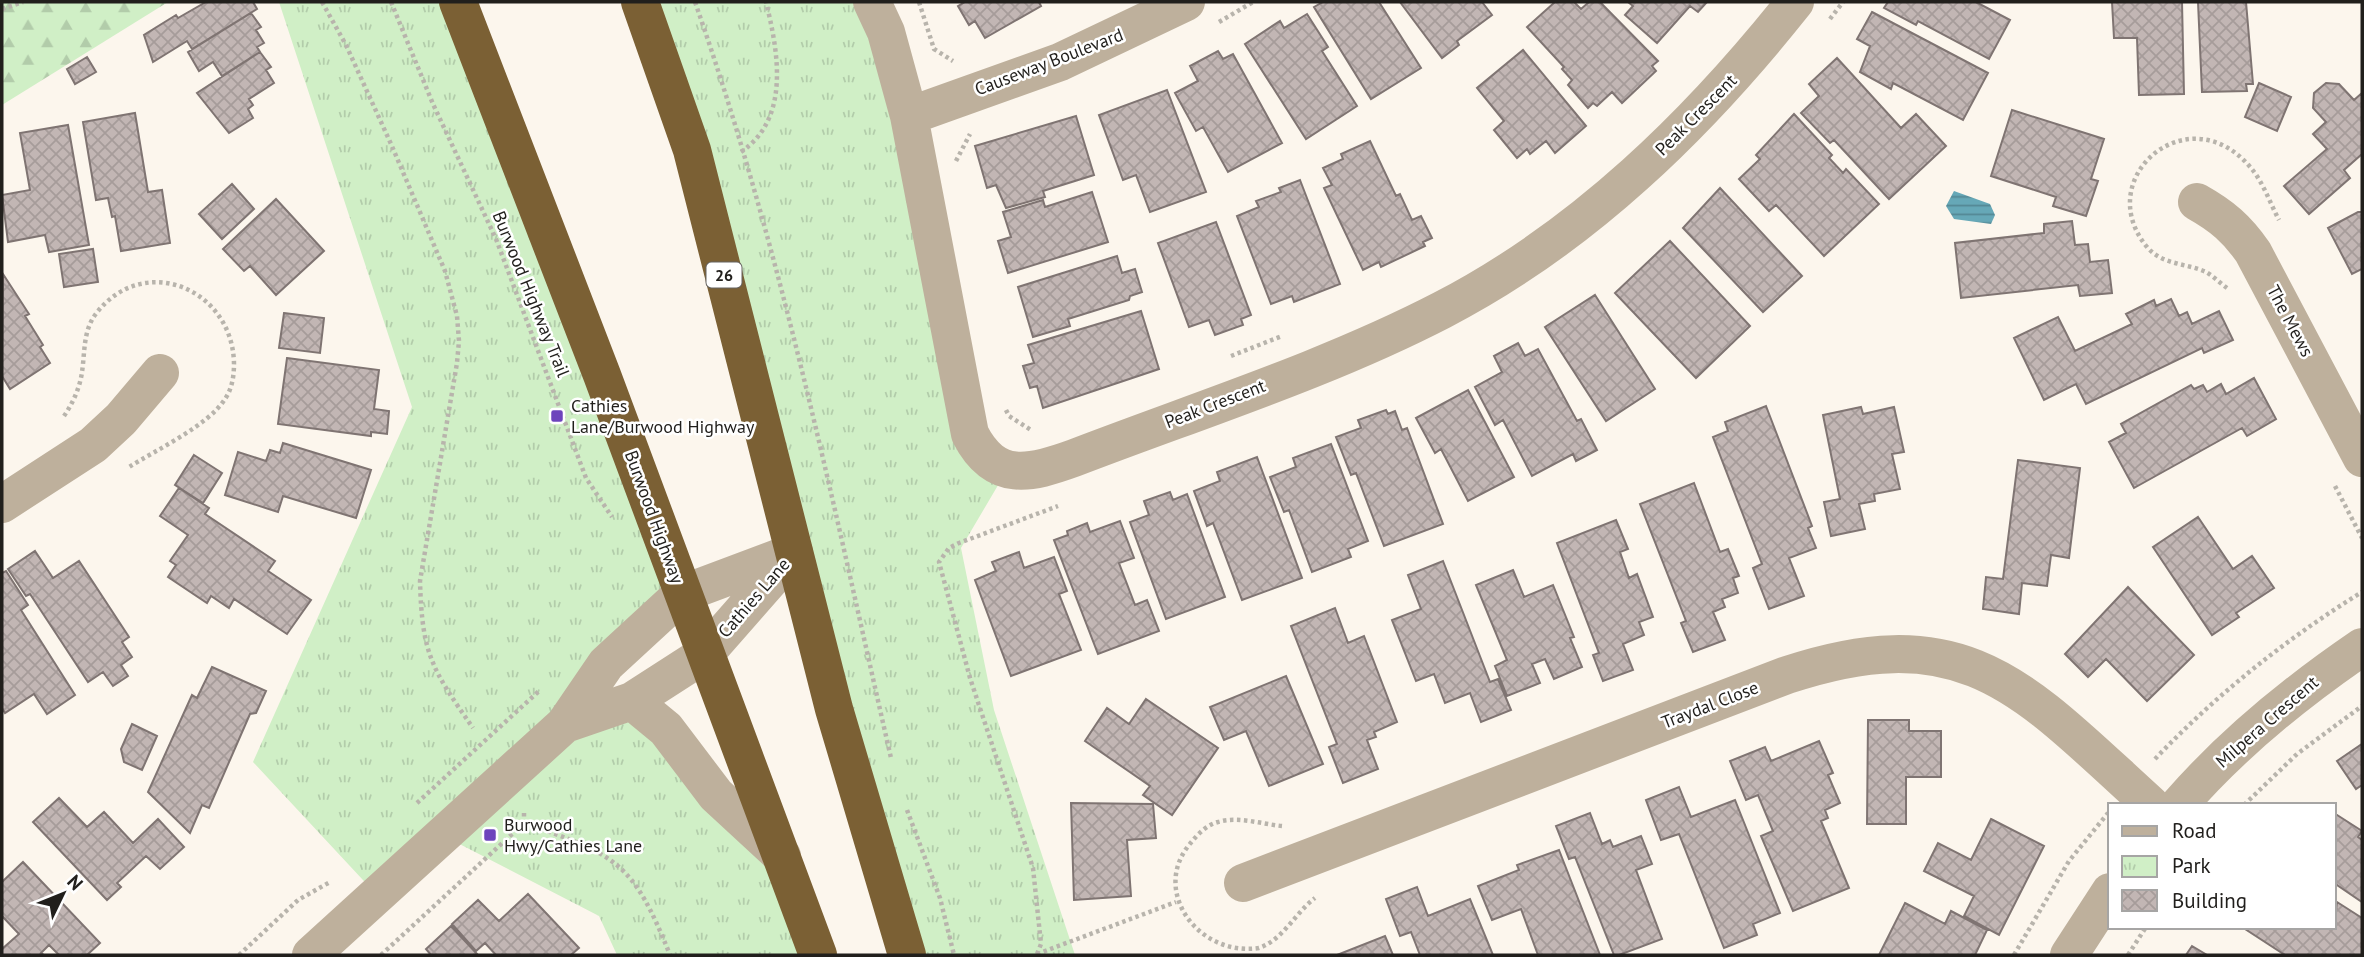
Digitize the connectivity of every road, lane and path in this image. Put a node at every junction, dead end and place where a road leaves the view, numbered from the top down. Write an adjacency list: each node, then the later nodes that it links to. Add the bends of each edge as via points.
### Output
1 (23, 2): 12 (path)
2 (322, 2): 37 (path, via 346,45 453,294 459,341 421,581 421,612 428,655)
3 (391, 2): 27 (path, Burwood Highway Trail, via 496,240 586,478)
4 (458, 2): 30 (highway, Burwood Highway)
5 (640, 2): 28 (highway, 26, via 692,150)
6 (695, 2): 16 (path)
7 (765, 2): 16 (path, via 776,46 777,88 761,132)
8 (872, 2): 14 (street, Peak Crescent, via 886,32)
9 (919, 2): 13 (path, via 934,49)
10 (1186, 2): 14 (street, Causeway Boulevard, via 1060,62)
11 (1795, 2): 14 (street, Peak Crescent, via 1677,137 1589,212 1480,289 1349,352 1028,472 998,466 970,434)
12 (2, 9)
13 (961, 60)
14 (909, 116)
15 (967, 124): 17 (path, via 970,134)
16 (741, 152): 39 (path, via 813,409)
17 (957, 168)
18 (2197, 202): 24 (street, The Mews, via 2222,216 2253,252)
19 (1287, 334): 20 (path)
20 (1228, 357)
21 (160, 373): 26 (street, via 93,445)
22 (1003, 397): 23 (path, via 1009,416)
23 (1037, 430)
24 (2362, 458)
25 (1060, 495): 61 (path, via 1063,504 959,543 939,562 970,678 1033,868 1041,944)
26 (2, 504)
27 (615, 520)
28 (794, 552): 30 (street, Cathies Lane); 32 (street, Cathies Lane); 59 (highway, 26, via 855,787)
29 (2362, 592): 38 (path, via 2235,682)
30 (682, 594): 32 (highway, Burwood Highway); 36 (street, Cathies Lane, via 606,664)
31 (2362, 647): 41 (street, Milpera Crescent, via 2279,709)
32 (705, 654): 34 (street, Cathies Lane); 48 (highway, Burwood Highway)
33 (544, 686): 43 (path)
34 (632, 701): 36 (street, Cathies Lane); 48 (street, via 666,729 716,795)
35 (2362, 706): 42 (path, via 2297,754)
36 (565, 724): 55 (street, Cathies Lane)
37 (473, 728)
38 (2148, 766)
39 (894, 769)
40 (2149, 803): 50 (street, Traydal Close, via 2023,692 1980,670 1901,652 1853,657 1787,676)
41 (2181, 803)
42 (2246, 803)
43 (416, 804)
44 (529, 804): 47 (path)
45 (906, 808): 60 (path, via 940,898)
46 (2108, 812): 62 (path, via 2069,861)
47 (524, 823): 56 (path); 57 (path, via 585,845 617,863 639,888)
48 (782, 856): 58 (highway, Burwood Highway)
49 (337, 876): 54 (path, via 298,900)
50 (1243, 883)
51 (2108, 895): 63 (street)
52 (1176, 902): 61 (path)
53 (2145, 929): 64 (path)
54 (239, 955)
55 (311, 955)
56 (381, 955)
57 (670, 955)
58 (818, 955)
59 (907, 955)
60 (954, 955)
61 (1036, 955)
62 (2014, 955)
63 (2069, 955)
64 (2128, 955)

